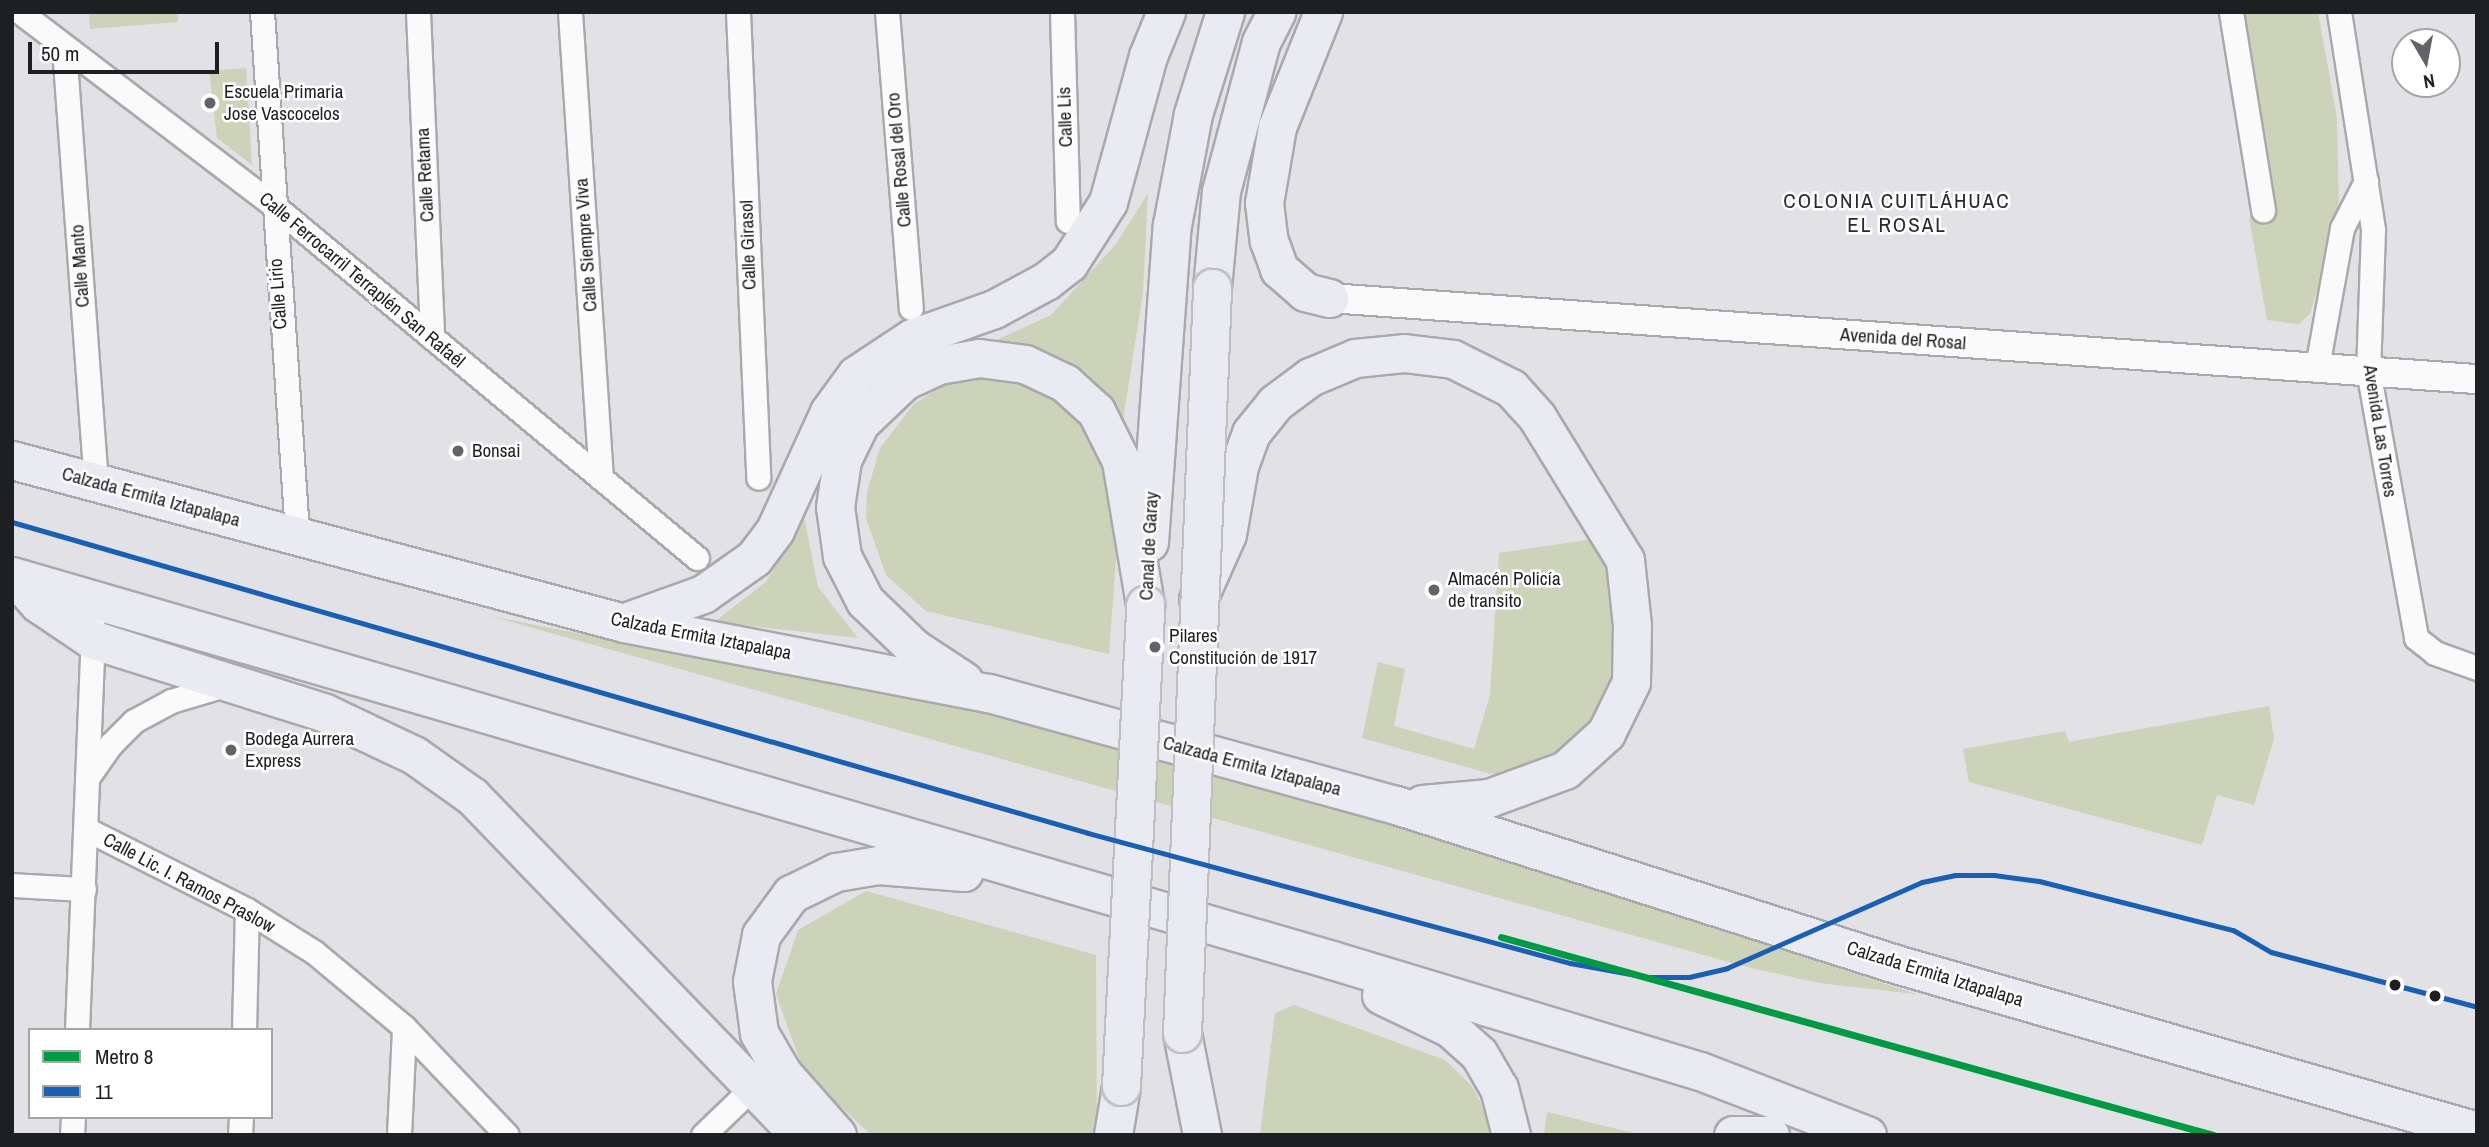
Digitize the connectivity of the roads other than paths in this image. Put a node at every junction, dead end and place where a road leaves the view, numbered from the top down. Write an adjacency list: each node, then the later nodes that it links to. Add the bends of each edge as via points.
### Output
1 (19, 12): 14 (street, Calle Ferrocarril Terraplén San Rafaél)
2 (262, 12): 16 (street, Calle Lirio)
3 (418, 12): 21 (street, Calle Retama)
4 (570, 12): 26 (street, Calle Siempre Viva)
5 (738, 12): 27 (street, Calle Girasol)
6 (887, 12): 20 (street, Calle Rosal del Oro)
7 (1062, 12): 18 (street, Calle Lis)
8 (1166, 12): 35 (main road, via 1147,57 1108,202 1069,262 1046,281 994,309 912,338 856,375 829,412 775,530 754,558 703,594)
9 (1225, 12): 34 (main road, Canal de Garay, via 1193,114 1164,295)
10 (1276, 12): 32 (main road, bridge, via 1254,67 1221,191)
11 (1323, 12): 19 (main road, via 1276,127 1264,203 1269,242 1279,269 1305,292)
12 (2231, 12): 17 (street)
13 (2339, 12): 15 (street, Avenida Las Torres)
14 (64, 48): 16 (street, Calle Ferrocarril Terraplén San Rafaél); 28 (street, Calle Manto)
15 (2365, 181): 22 (street, via 2342,228); 23 (street, Avenida Las Torres, via 2373,230)
16 (272, 204): 21 (street, Calle Ferrocarril Terraplén San Rafaél); 29 (street, Calle Lirio)
17 (2263, 210)
18 (1068, 221)
19 (1329, 298): 22 (street, Avenida del Rosal)
20 (911, 308)
21 (432, 338): 26 (street, Calle Ferrocarril Terraplén San Rafaél)
22 (2317, 367): 23 (street, Avenida del Rosal)
23 (2368, 370): 24 (street, Avenida del Rosal); 37 (street, Avenida Las Torres, via 2416,638 2435,653)
24 (2477, 379)
25 (12, 460): 28 (main road, Calzada Ermita Iztapalapa)
26 (601, 478): 30 (street, Calle Ferrocarril Terraplén San Rafaél)
27 (758, 478)
28 (96, 483): 29 (main road, Calzada Ermita Iztapalapa)
29 (297, 534): 35 (main road, Calzada Ermita Iztapalapa)
30 (697, 558)
31 (14, 577): 33 (main road); 36 (main road, via 39,604)
32 (1197, 600): 41 (main road, bridge, via 1219,557 1244,449 1262,417 1290,391 1332,366 1380,354 1431,355 1495,377 1537,416 1625,560 1631,682 1617,717 1594,747 1565,770 1489,798); 51 (main road, bridge)
33 (97, 601): 36 (street); 43 (main road)
34 (1145, 605): 39 (main road, via 1121,461 1107,427 1082,396 1025,364 979,358 938,365 889,393 860,423 842,460 835,507 842,556 865,601 888,625 938,665); 53 (main road, Canal de Garay, bridge)
35 (624, 622): 39 (main road, Calzada Ermita Iztapalapa)
36 (91, 639): 38 (main road); 40 (street)
37 (2477, 668)
38 (229, 683): 40 (street, via 171,701 134,721); 52 (main road, via 325,713 414,755 472,796)
39 (989, 693): 41 (main road, Calzada Ermita Iztapalapa)
40 (87, 778): 42 (street)
41 (1396, 805): 54 (main road, Calzada Ermita Iztapalapa, via 1899,965)
42 (86, 829): 45 (street); 46 (street, Calle Lic. I. Ramos Praslow)
43 (1011, 869): 47 (main road); 59 (main road, via 953,872 878,865 813,881 791,894 769,920 756,950 752,981 755,1016 766,1047 783,1074)
44 (12, 885): 45 (street)
45 (84, 888): 49 (street)
46 (247, 910): 48 (street, Calle Lic. I. Ramos Praslow, via 314,952); 50 (street)
47 (1332, 960): 64 (main road, via 1369,988 1440,1022 1467,1041 1499,1088); 67 (main road, via 1700,1071)
48 (404, 1027): 55 (street); 56 (street, Calle Lic. I. Ramos Praslow)
49 (77, 1028)
50 (244, 1028)
51 (1182, 1033): 62 (main road); 63 (main road)
52 (754, 1086): 57 (street); 58 (main road)
53 (1121, 1086): 60 (main road); 61 (main road)
54 (2477, 1131)
55 (399, 1135)
56 (508, 1135)
57 (703, 1135)
58 (800, 1135)
59 (836, 1135)
60 (1113, 1135)
61 (1120, 1135)
62 (1179, 1135)
63 (1202, 1135)
64 (1511, 1135)
65 (1733, 1135): 66 (main road)
66 (1770, 1135)
67 (1867, 1135)

